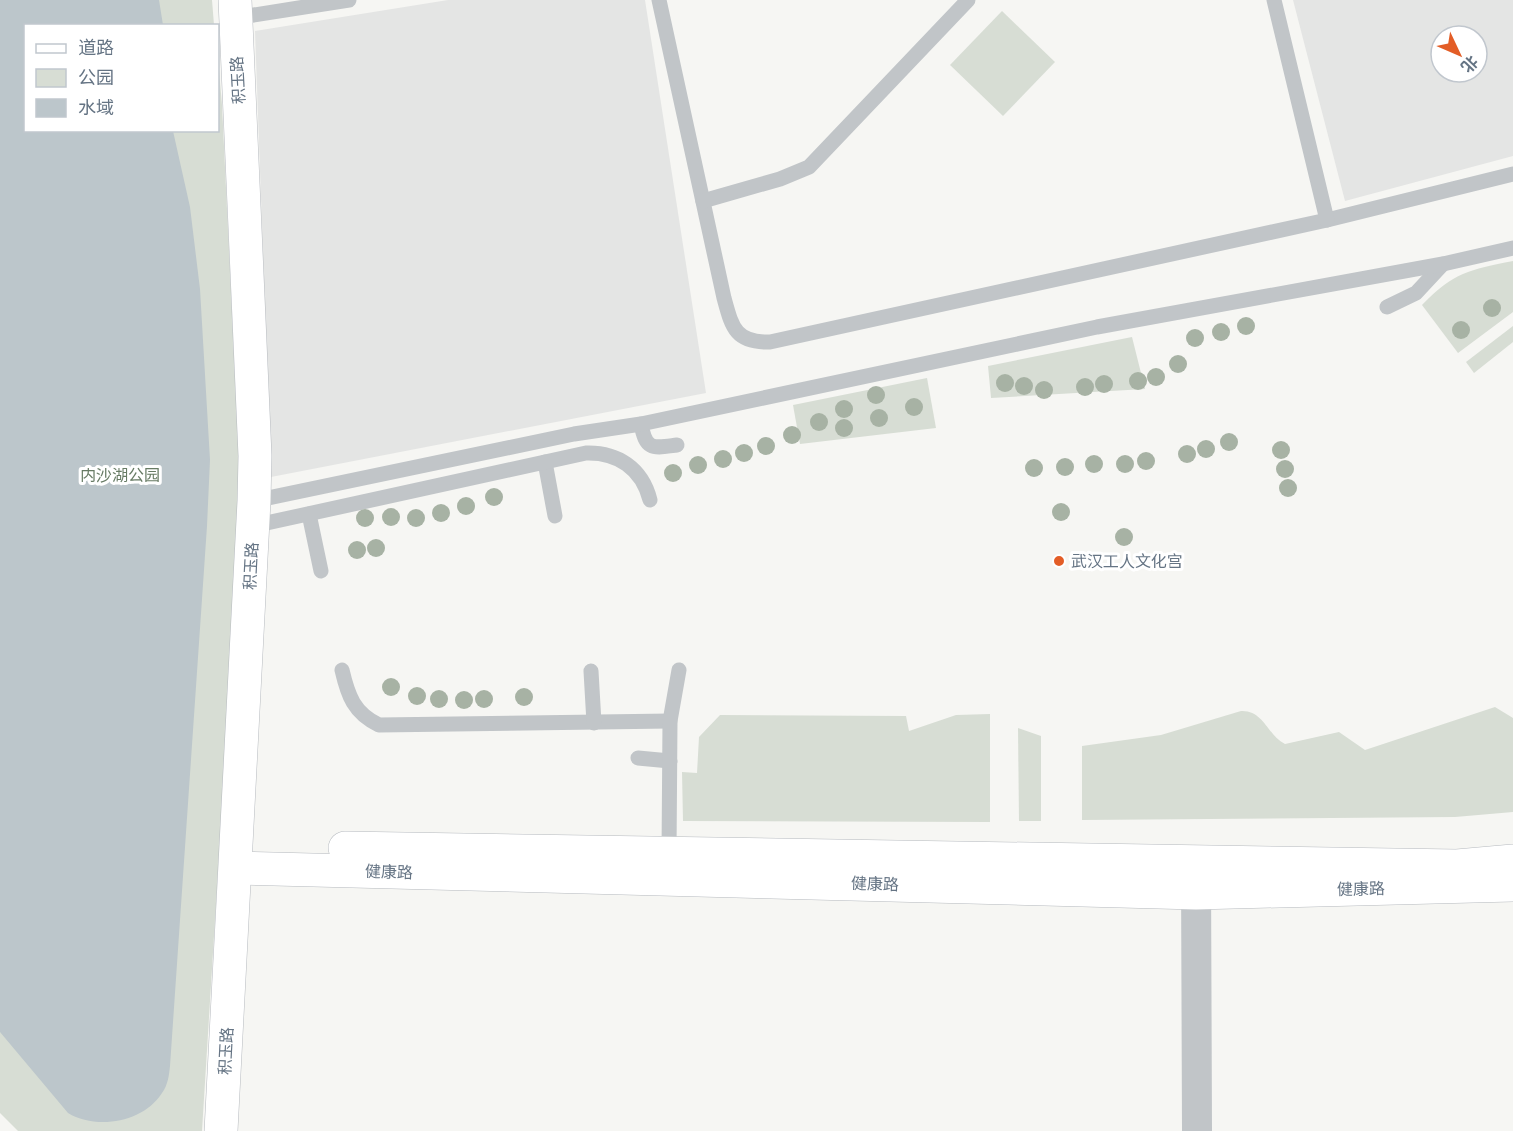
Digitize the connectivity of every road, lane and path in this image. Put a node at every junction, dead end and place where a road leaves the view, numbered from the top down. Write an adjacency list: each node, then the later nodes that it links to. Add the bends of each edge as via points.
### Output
1 (349, 0): 5 (lane)
2 (659, 0): 7 (lane)
3 (968, 0): 7 (lane, via 809,167)
4 (1274, 0): 8 (lane)
5 (235, 9): 16 (street, 积玉路)
6 (1513, 174): 8 (lane)
7 (703, 201): 8 (lane, via 731,324 743,337 758,342)
8 (1328, 220)
9 (1513, 248): 10 (lane)
10 (1443, 264): 11 (lane, via 1416,293); 12 (lane, via 1097,327)
11 (1387, 307)
12 (641, 424): 13 (lane, via 643,438 649,445); 16 (lane, via 574,434)
13 (677, 445)
14 (545, 462): 15 (lane, via 586,453 615,456 636,472); 17 (lane); 18 (lane)
15 (650, 500)
16 (254, 514): 17 (lane); 28 (street, 积玉路)
17 (309, 514): 19 (lane)
18 (555, 516)
19 (321, 571)
20 (342, 670): 24 (lane, via 351,702 366,719 379,725)
21 (679, 670): 23 (lane)
22 (591, 671): 24 (lane)
23 (670, 721): 24 (lane); 26 (lane)
24 (594, 723)
25 (638, 758): 26 (lane)
26 (670, 761): 27 (lane)
27 (669, 854): 28 (street, 健康路); 30 (street, 健康路)
28 (237, 857): 30 (street, 健康路); 32 (street, 积玉路)
29 (1513, 861): 30 (street, 健康路)
30 (1196, 877): 31 (street, 健康路); 33 (street)
31 (1513, 885)
32 (221, 1131)
33 (1197, 1131)

